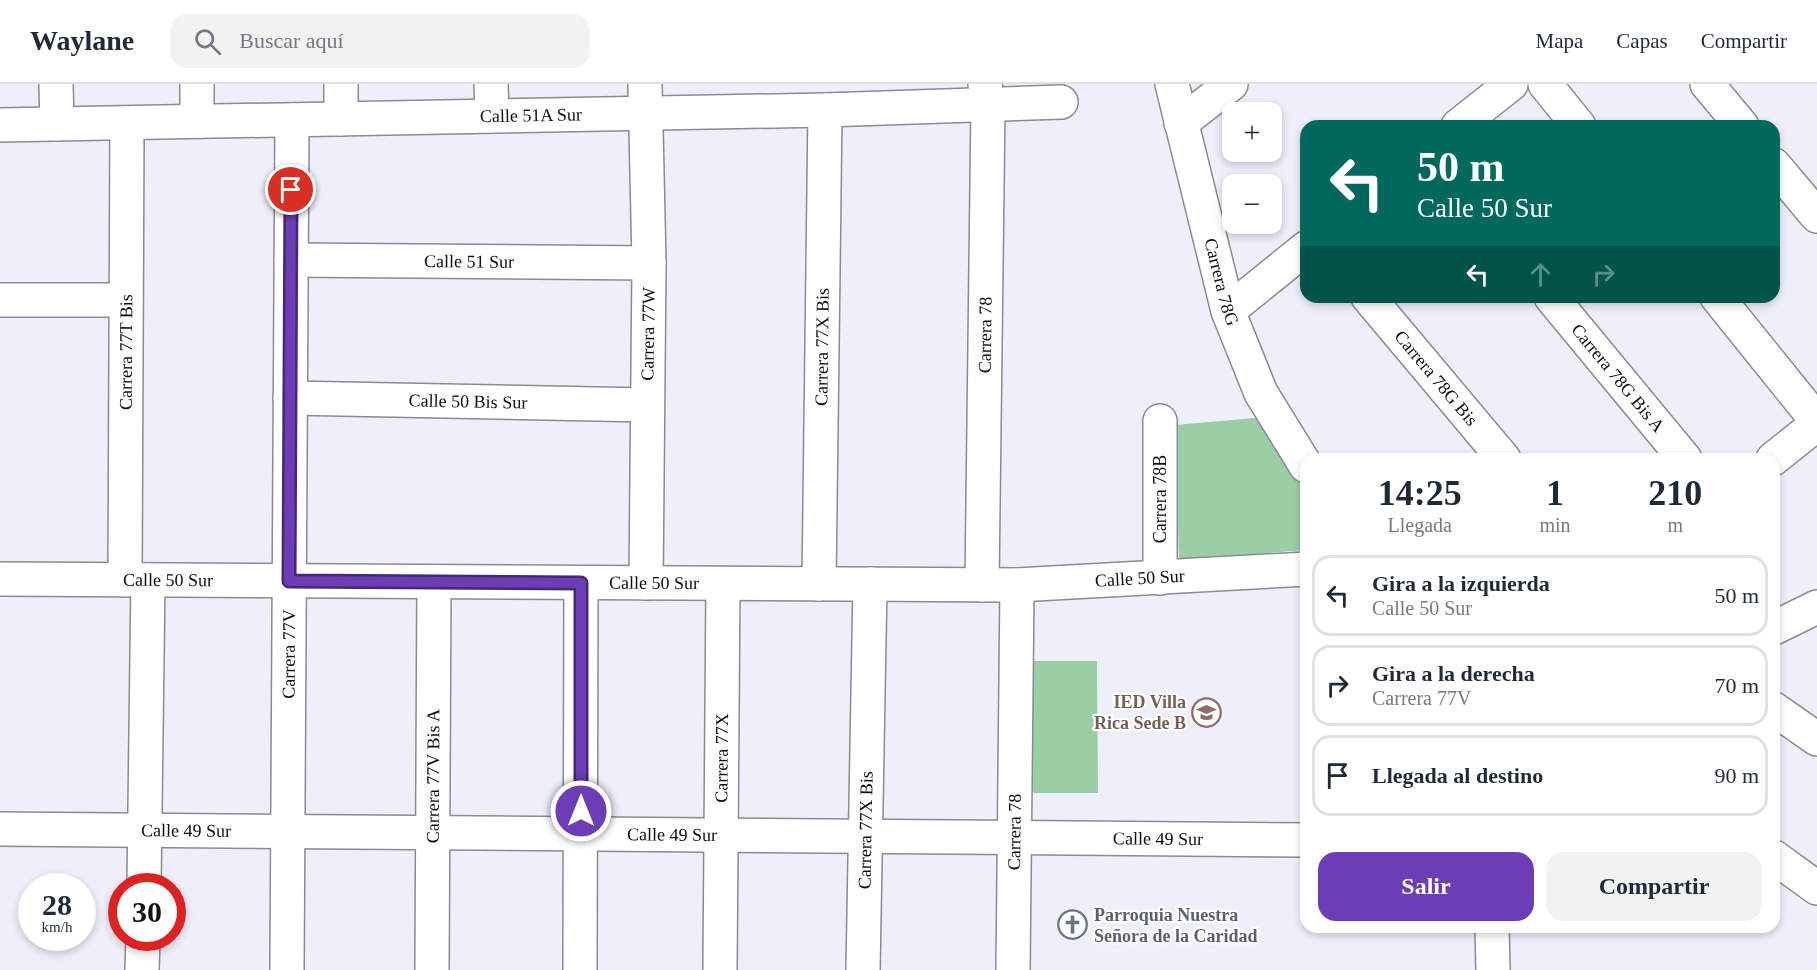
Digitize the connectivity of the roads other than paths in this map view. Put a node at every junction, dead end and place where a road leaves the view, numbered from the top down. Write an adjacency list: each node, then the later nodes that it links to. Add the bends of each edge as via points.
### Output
1 (56, 84): 24 (street)
2 (196, 84): 21 (street)
3 (341, 84): 16 (street)
4 (491, 84): 15 (street)
5 (1172, 84): 23 (street, Carrera 78G)
6 (1231, 84): 23 (street)
7 (1511, 84): 18 (street)
8 (1545, 84): 19 (street)
9 (1707, 84): 20 (street)
10 (987, 94): 13 (street, Calle 51A Sur); 14 (street, Calle 51A Sur); 56 (street, Carrera 78)
11 (787, 97): 12 (street, Calle 51A Sur); 14 (street, Calle 51A Sur)
12 (645, 99): 15 (street, Calle 51A Sur); 30 (street, Carrera 77W)
13 (1061, 102)
14 (825, 110): 54 (street, Carrera 77X Bis)
15 (492, 116): 16 (street, Calle 51A Sur)
16 (341, 119): 17 (street, Calle 51A Sur)
17 (292, 120): 21 (street, Calle 51A Sur); 29 (street, Carrera 77V)
18 (1466, 120)
19 (1573, 120)
20 (1737, 120)
21 (197, 121): 22 (street, Calle 51A Sur)
22 (127, 123): 24 (street, Calle 51A Sur); 32 (street, Carrera 77T Bis)
23 (1181, 123): 36 (street, Carrera 78G)
24 (57, 124): 25 (street, Calle 51A Sur)
25 (0, 125)
26 (1780, 172): 27 (street)
27 (1817, 216)
28 (1300, 253): 36 (street)
29 (291, 260): 30 (street, Calle 51 Sur); 37 (street, Carrera 77V)
30 (649, 263): 38 (street, Carrera 77W)
31 (0, 300): 32 (street)
32 (126, 300): 48 (street, Carrera 77T Bis)
33 (1373, 303): 41 (street, Carrera 78G Bis)
34 (1556, 303): 42 (street, Carrera 78G Bis A)
35 (1722, 303): 40 (street)
36 (1228, 311): 44 (street, Carrera 78G, via 1261,393)
37 (290, 398): 38 (street, Calle 50 Bis Sur); 49 (street, Carrera 77V)
38 (647, 405): 52 (street, Carrera 77W)
39 (1160, 421): 46 (street, Carrera 78B)
40 (1817, 422): 43 (street)
41 (1499, 453)
42 (1680, 453)
43 (1780, 453)
44 (1300, 456)
45 (1300, 569): 46 (street, Calle 50 Sur)
46 (1160, 578): 57 (street, Calle 50 Sur)
47 (0, 579): 48 (street, Calle 50 Sur)
48 (136, 580): 49 (street, Calle 50 Sur); 63 (street, Carrera 77T Bis)
49 (289, 581): 50 (street, Calle 50 Sur); 64 (street, Carrera 77V)
50 (434, 582): 51 (street, Calle 50 Sur); 65 (street, Carrera 77V Bis A)
51 (581, 583): 52 (street, Calle 50 Sur); 66 (street)
52 (646, 583): 53 (street, Calle 50 Sur)
53 (723, 584): 54 (street, Calle 50 Sur); 67 (street, Carrera 77X)
54 (819, 584): 55 (street, Calle 50 Sur)
55 (870, 584): 56 (street, Calle 50 Sur); 68 (street, Carrera 77X Bis)
56 (982, 585): 57 (street, Calle 50 Sur)
57 (1017, 585): 69 (street, Carrera 78)
58 (1817, 607): 59 (street)
59 (1780, 625)
60 (1780, 713): 61 (street)
61 (1817, 739)
62 (0, 829): 63 (street, Calle 49 Sur)
63 (145, 830): 64 (street, Calle 49 Sur); 72 (street, Carrera 77T Bis)
64 (288, 832): 65 (street, Calle 49 Sur); 77 (street, Carrera 77V)
65 (433, 832): 66 (street, Calle 49 Sur); 78 (street, Carrera 77V Bis A)
66 (581, 834): 67 (street, Calle 49 Sur); 79 (street)
67 (721, 835): 68 (street, Calle 49 Sur); 80 (street, Carrera 77X)
68 (866, 836): 69 (street, Calle 49 Sur); 81 (street, Carrera 77X Bis)
69 (1013, 837): 70 (street, Calle 49 Sur); 82 (street, Carrera 78)
70 (1300, 840)
71 (1780, 861): 73 (street)
72 (144, 873)
73 (1817, 888)
74 (1492, 933): 83 (street)
75 (143, 951): 76 (street)
76 (142, 970)
77 (287, 970)
78 (432, 970)
79 (580, 970)
80 (720, 970)
81 (863, 970)
82 (1013, 970)
83 (1493, 970)

